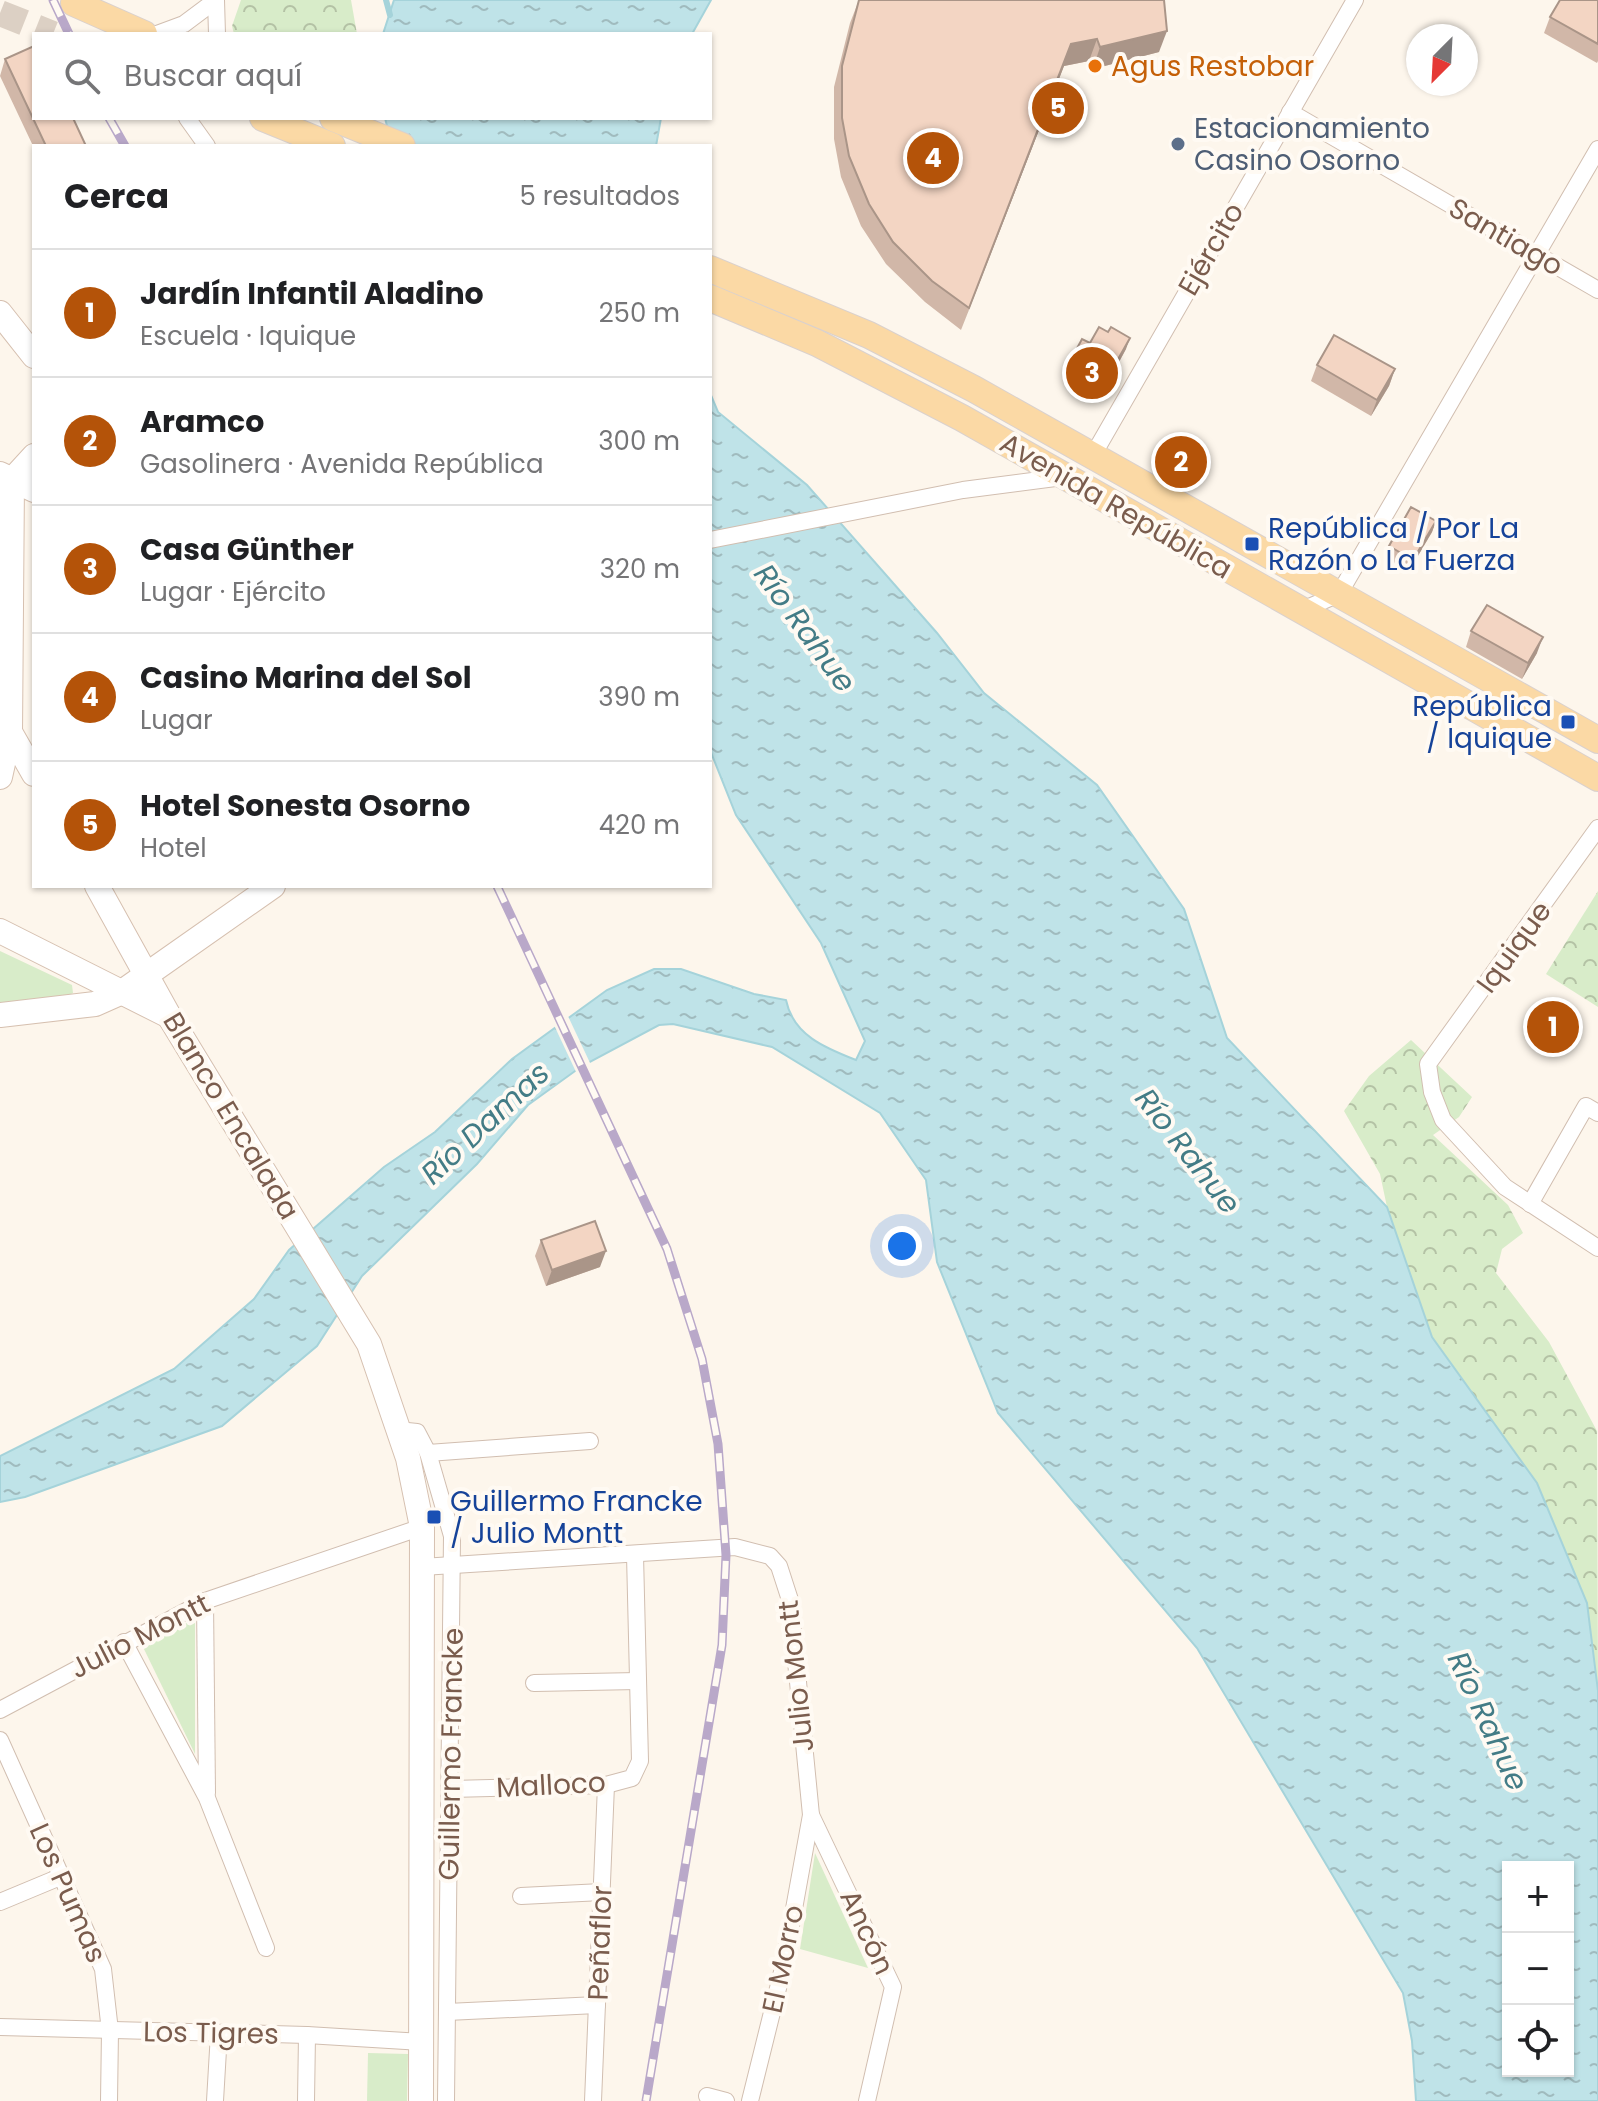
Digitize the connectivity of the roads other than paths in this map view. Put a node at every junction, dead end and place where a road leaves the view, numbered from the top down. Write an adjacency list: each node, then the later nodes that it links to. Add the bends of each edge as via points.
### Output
1 (216, 0): 5 (street, via 184,24); 6 (street); 7 (street)
2 (1355, 0): 8 (street, Ejército)
3 (74, 3): 4 (main road)
4 (138, 32)
5 (161, 32)
6 (194, 32)
7 (217, 32)
8 (1290, 112): 14 (street, Santiago); 20 (street, Ejército)
9 (268, 120): 11 (main road)
10 (338, 120): 12 (main road)
11 (327, 144)
12 (397, 144)
13 (1598, 149): 14 (street)
14 (1536, 254): 16 (street, Santiago); 25 (street)
15 (721, 274): 20 (main road, Avenida República, via 891,346)
16 (1598, 290)
17 (712, 299): 22 (main road, Avenida República, via 857,362)
18 (0, 313): 19 (main road)
19 (32, 353)
20 (1092, 457): 25 (main road, Avenida República)
21 (32, 459): 23 (main road)
22 (1068, 477): 24 (street, via 963,490); 26 (main road, Avenida República)
23 (15, 481): 27 (main road)
24 (712, 540)
25 (1339, 594): 26 (street); 28 (main road, Avenida República)
26 (1300, 611): 31 (main road, Avenida República)
27 (10, 732): 29 (main road); 30 (main road)
28 (1598, 740)
29 (32, 770)
30 (0, 777)
31 (1598, 778)
32 (1598, 828): 41 (street, Iquique, via 1428,1064 1443,1120 1505,1187)
33 (98, 888): 36 (main road, Blanco Encalada)
34 (270, 888): 36 (main road)
35 (0, 931): 37 (main road)
36 (147, 974): 37 (main road); 39 (main road, Blanco Encalada)
37 (122, 992): 38 (main road, via 95,1004); 39 (main road)
38 (0, 1015)
39 (169, 1016): 43 (main road, Blanco Encalada)
40 (1598, 1113): 41 (street, via 1586,1106)
41 (1530, 1204): 42 (street)
42 (1598, 1248)
43 (369, 1344): 44 (main road, Guillermo Francke)
44 (398, 1430): 46 (street, via 417,1432); 47 (main road, Guillermo Francke)
45 (590, 1441): 46 (street)
46 (428, 1453): 49 (street, Guillermo Francke, via 452,1536)
47 (422, 1527): 50 (main road, Guillermo Francke); 51 (street, Julio Montt)
48 (635, 1555): 49 (street, Julio Montt); 53 (street); 60 (street, Julio Montt, via 748,1548 770,1556 779,1566 790,1600)
49 (453, 1566): 50 (street, Julio Montt); 58 (street, Guillermo Francke)
50 (422, 1567): 72 (main road, Guillermo Francke)
51 (205, 1601): 52 (street, Julio Montt); 59 (street)
52 (124, 1642): 55 (street, Julio Montt); 59 (street)
53 (638, 1681): 54 (street); 57 (street, Malloco, via 640,1761 632,1778)
54 (534, 1683)
55 (0, 1710)
56 (0, 1740): 61 (street, Los Pumas)
57 (606, 1785): 58 (street, Malloco); 62 (street, Peñaflor)
58 (451, 1789): 67 (street, Guillermo Francke)
59 (207, 1798): 65 (street)
60 (811, 1815): 81 (street, El Morro, via 784,1964); 82 (street, Ancón, via 893,1987)
61 (60, 1877): 64 (street); 69 (street, Los Pumas, via 103,1969)
62 (602, 1892): 63 (street); 66 (street, Peñaflor)
63 (521, 1896)
64 (0, 1902)
65 (266, 1948)
66 (597, 2005): 67 (street); 79 (street, Peñaflor)
67 (447, 2012): 78 (street, Guillermo Francke)
68 (0, 2027): 69 (street, Los Tigres)
69 (110, 2031): 70 (street, Los Tigres); 74 (street, Los Pumas)
70 (219, 2033): 71 (street, Los Tigres); 75 (street)
71 (307, 2035): 72 (street, Los Tigres); 76 (street)
72 (422, 2042): 77 (main road, Guillermo Francke)
73 (707, 2096): 80 (street)
74 (109, 2101)
75 (215, 2101)
76 (306, 2101)
77 (421, 2101)
78 (446, 2101)
79 (593, 2101)
80 (726, 2101)
81 (750, 2101)
82 (867, 2101)

